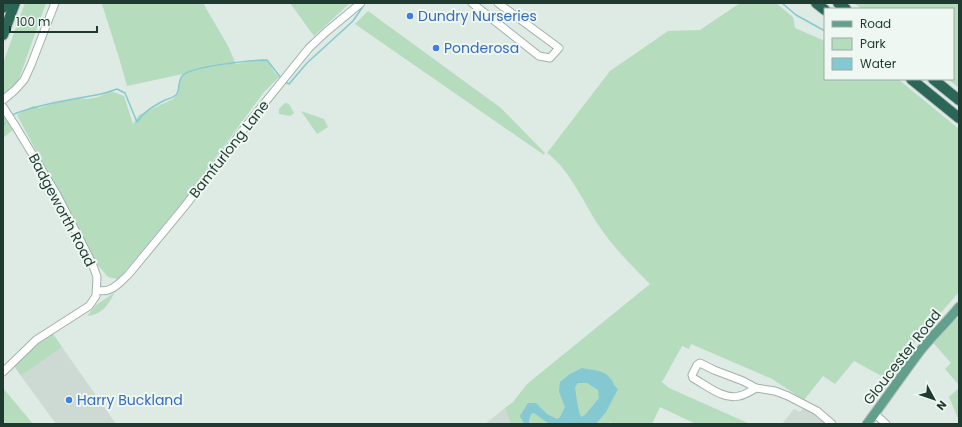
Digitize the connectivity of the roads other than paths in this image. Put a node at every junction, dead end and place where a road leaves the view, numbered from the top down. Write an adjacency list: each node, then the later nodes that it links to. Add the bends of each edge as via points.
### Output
1 (5, 3): 9 (highway)
2 (15, 3): 9 (highway)
3 (55, 3): 13 (street, via 24,80)
4 (472, 3): 5 (street, via 539,56 550,58 559,48)
5 (498, 3)
6 (816, 3): 8 (highway)
7 (359, 4): 17 (street, Bamfurlong Lane, via 309,48 128,275 109,290)
8 (824, 9)
9 (7, 11): 10 (highway)
10 (3, 35)
11 (912, 80): 16 (highway)
12 (934, 80): 14 (highway)
13 (3, 100)
14 (959, 100)
15 (3, 106): 17 (street, Badgeworth Road, via 57,195 92,263 97,277)
16 (959, 118)
17 (97, 290): 19 (street, via 89,306 36,340)
18 (959, 307): 21 (main road, Gloucester Road, via 921,350)
19 (3, 372)
20 (756, 388): 20 (street, via 700,363 692,375 722,395 739,396); 22 (street, via 788,396 817,411)
21 (875, 414): 23 (main road, Gloucester Road); 24 (street)
22 (832, 424)
23 (867, 424)
24 (886, 424)

